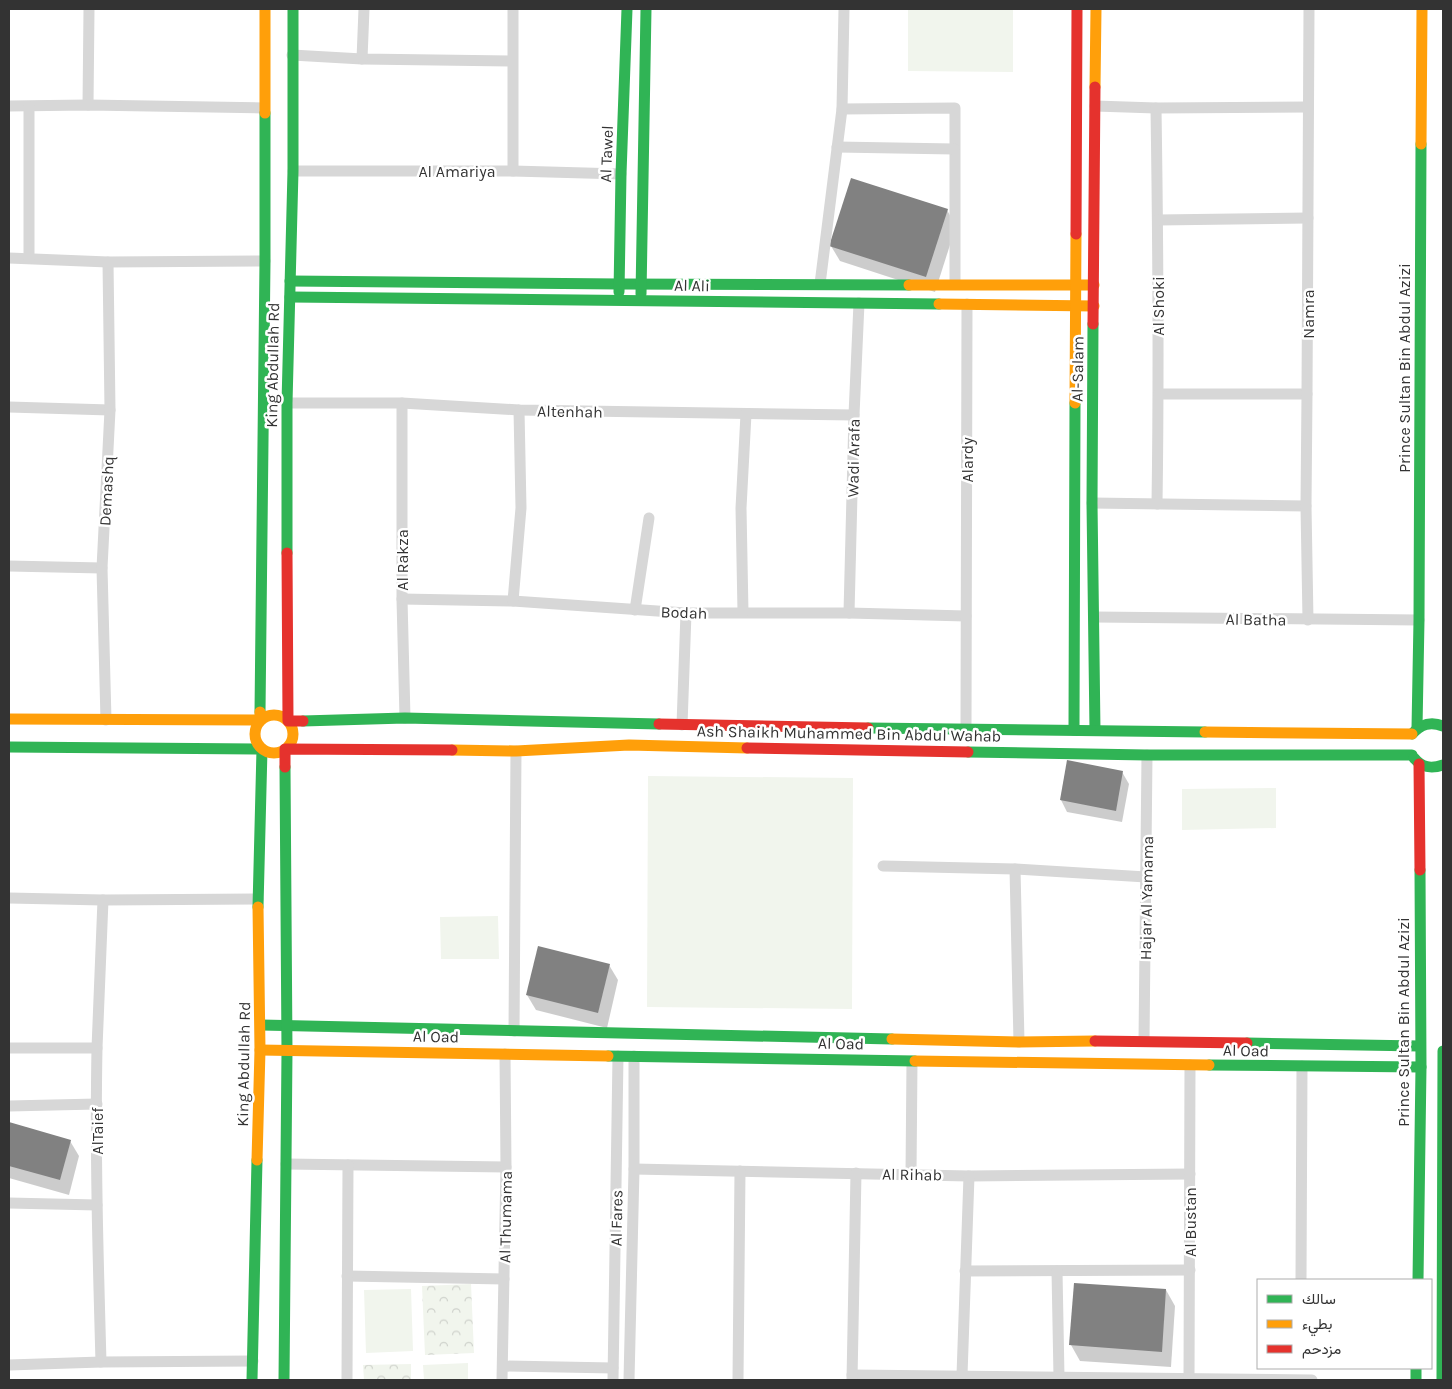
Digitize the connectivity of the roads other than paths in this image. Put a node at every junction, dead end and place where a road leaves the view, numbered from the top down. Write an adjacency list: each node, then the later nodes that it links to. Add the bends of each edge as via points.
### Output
1 (89, 9): 17 (street)
2 (265, 9): 21 (street, King Abdullah Rd)
3 (293, 9): 13 (street, King Abdullah Rd)
4 (364, 9): 14 (street)
5 (514, 9): 15 (street)
6 (627, 9): 28 (street, Al Tawel)
7 (646, 9): 37 (street)
8 (844, 9): 23 (street)
9 (1077, 9): 40 (street, Al-Salam)
10 (1096, 9): 18 (street, Al-Salam)
11 (1309, 9): 20 (street, Namra)
12 (1422, 9): 73 (street, Prince Sultan Bin Abdul Azizi)
13 (292, 55): 14 (street); 26 (street, King Abdullah Rd)
14 (362, 59): 15 (street)
15 (512, 61): 27 (street)
16 (9, 106): 19 (street)
17 (88, 106): 19 (street); 21 (street)
18 (1095, 106): 22 (street); 41 (street, Al-Salam)
19 (29, 107): 32 (street)
20 (1308, 107): 22 (street); 29 (street, Namra)
21 (264, 108): 33 (street, King Abdullah Rd)
22 (1156, 108): 30 (street, Al Shoki)
23 (842, 109): 24 (street); 25 (street, via 955,108)
24 (837, 147): 25 (street); 38 (street)
25 (954, 149): 39 (street)
26 (293, 172): 27 (street, Al Amariya); 35 (street, King Abdullah Rd)
27 (513, 172): 28 (street, Al Amariya)
28 (621, 174): 36 (street, Al Tawel)
29 (1308, 218): 30 (street); 50 (street, Namra)
30 (1158, 220): 49 (street, Al Shoki)
31 (9, 258): 32 (street)
32 (29, 258): 34 (street)
33 (265, 261): 34 (street); 77 (street, King Abdullah Rd)
34 (108, 262): 54 (street, Demashq)
35 (290, 281): 36 (street, Al Ali); 42 (street, King Abdullah Rd)
36 (619, 284): 37 (street, Al Ali); 44 (street, Al Tawel)
37 (640, 284): 38 (street, Al Ali); 43 (street)
38 (820, 284): 39 (street, Al Ali)
39 (955, 284): 40 (street, Al Ali)
40 (1075, 284): 41 (street, Al Ali); 47 (street, Al-Salam)
41 (1094, 285): 48 (street, Al-Salam)
42 (290, 297): 44 (street, Al Ali); 51 (street, King Abdullah Rd)
43 (641, 300): 44 (street, Al Ali); 45 (street, Al Ali)
44 (620, 301)
45 (858, 303): 46 (street, Al Ali); 57 (street, Wadi Arafa)
46 (967, 304): 47 (street, Al Ali); 70 (street, Alardy)
47 (1075, 306): 48 (street, Al Ali); 83 (street, Al-Salam)
48 (1094, 306): 58 (street, Al-Salam)
49 (1159, 394): 50 (street); 59 (street, Al Shoki)
50 (1308, 394): 60 (street, Namra)
51 (287, 403): 52 (street, Altenhah); 78 (street, King Abdullah Rd)
52 (402, 403): 55 (street, Altenhah); 64 (street, Al Rakza)
53 (9, 407): 54 (street)
54 (110, 410): 63 (street, Demashq)
55 (519, 410): 56 (street, Altenhah); 65 (street, via 521,508)
56 (746, 414): 57 (street, Altenhah); 67 (street, via 741,508)
57 (854, 415): 69 (street, Wadi Arafa)
58 (1092, 503): 59 (street); 71 (street, Al-Salam)
59 (1157, 504): 60 (street)
60 (1306, 506): 72 (street, Namra)
61 (649, 518): 66 (street)
62 (9, 566): 63 (street)
63 (102, 568): 76 (street, Demashq)
64 (402, 599): 65 (street, Bodah); 74 (street, Al Rakza)
65 (513, 601): 66 (street, Bodah)
66 (635, 610): 68 (street, Bodah)
67 (743, 612): 68 (street, Bodah); 69 (street, Bodah)
68 (686, 613): 79 (street)
69 (849, 614): 70 (street, Bodah)
70 (966, 616): 82 (street, Alardy)
71 (1094, 617): 72 (street, Al Batha); 84 (street, Al-Salam)
72 (1308, 620): 73 (street, Al Batha)
73 (1419, 620): 85 (street, Prince Sultan Bin Abdul Azizi)
74 (404, 718): 78 (street, Ash Shaikh Muhammed Bin Abdul Wahab); 79 (street, Ash Shaikh Muhammed Bin Abdul Wahab)
75 (9, 719): 76 (street)
76 (106, 720): 77 (street)
77 (260, 720): 78 (street, via 271,714); 87 (street, via 255,738)
78 (288, 721): 88 (street, via 293,733)
79 (682, 725): 81 (street, Ash Shaikh Muhammed Bin Abdul Wahab)
80 (1443, 726): 85 (street, Ash Shaikh Muhammed Bin Abdul Wahab, via 1423,724)
81 (859, 729): 82 (street, Ash Shaikh Muhammed Bin Abdul Wahab); 90 (street)
82 (966, 730): 83 (street, Ash Shaikh Muhammed Bin Abdul Wahab)
83 (1074, 730): 84 (street, Ash Shaikh Muhammed Bin Abdul Wahab)
84 (1095, 730): 85 (street, Ash Shaikh Muhammed Bin Abdul Wahab)
85 (1415, 731): 92 (street, Prince Sultan Bin Abdul Azizi, via 1410,748)
86 (9, 747): 87 (street)
87 (262, 749): 88 (street, via 274,753); 98 (street, King Abdullah Rd)
88 (285, 749): 89 (street, Ash Shaikh Muhammed Bin Abdul Wahab); 101 (street)
89 (516, 750): 90 (street, Ash Shaikh Muhammed Bin Abdul Wahab, via 629,745); 102 (street)
90 (859, 751): 91 (street, Ash Shaikh Muhammed Bin Abdul Wahab)
91 (1147, 755): 92 (street, Ash Shaikh Muhammed Bin Abdul Wahab); 96 (street, Hajar Al Yamama)
92 (1415, 760): 93 (street, Ash Shaikh Muhammed Bin Abdul Wahab, via 1432,768); 105 (street, Prince Sultan Bin Abdul Azizi)
93 (1443, 765)
94 (883, 866): 95 (street)
95 (1016, 869): 96 (street); 104 (street)
96 (1146, 877): 103 (street, Hajar Al Yamama)
97 (9, 898): 99 (street)
98 (258, 899): 99 (street); 100 (street, King Abdullah Rd)
99 (103, 900): 107 (street, AlTaief)
100 (260, 1025): 101 (street, Al Oad); 108 (street, King Abdullah Rd)
101 (287, 1026): 102 (street, Al Oad); 109 (street)
102 (514, 1031): 104 (street, Al Oad)
103 (1144, 1041): 104 (street, Al Oad); 105 (street, Al Oad)
104 (1019, 1042)
105 (1420, 1046): 117 (street, Prince Sultan Bin Abdul Azizi)
106 (9, 1048): 107 (street)
107 (98, 1048): 118 (street, AlTaief)
108 (260, 1050): 109 (street, Al Oad); 139 (street, King Abdullah Rd)
109 (287, 1051): 111 (street, Al Oad); 120 (street)
110 (1443, 1051): 157 (street)
111 (505, 1054): 112 (street, Al Oad); 122 (street, Al Thumama)
112 (618, 1056): 113 (street, Al Oad); 142 (street, Al Fares)
113 (634, 1056): 114 (street, Al Oad); 123 (street, Al Fares)
114 (912, 1061): 115 (street, Al Oad); 126 (street)
115 (1190, 1065): 116 (street, Al Oad); 127 (street, Al Bustan)
116 (1302, 1066): 117 (street, Al Oad); 136 (street)
117 (1421, 1067): 137 (street, Prince Sultan Bin Abdul Azizi)
118 (97, 1104): 119 (street); 130 (street, AlTaief)
119 (9, 1106)
120 (286, 1164): 121 (street); 149 (street)
121 (348, 1165): 122 (street); 134 (street)
122 (506, 1167): 135 (street, Al Thumama)
123 (634, 1169): 124 (street, Al Rihab); 153 (street, Al Fares)
124 (740, 1171): 125 (street, Al Rihab); 154 (street)
125 (856, 1173): 126 (street, Al Rihab); 144 (street)
126 (911, 1174): 128 (street, Al Rihab)
127 (1190, 1174): 128 (street, Al Rihab); 131 (street, Al Bustan)
128 (969, 1176): 132 (street)
129 (9, 1203): 130 (street)
130 (97, 1205): 138 (street, AlTaief)
131 (1190, 1270): 133 (street); 147 (street, Al Bustan)
132 (965, 1271): 133 (street); 143 (street)
133 (1058, 1271): 145 (street)
134 (347, 1276): 135 (street); 150 (street)
135 (504, 1279): 141 (street, Al Thumama)
136 (1301, 1279)
137 (1418, 1279)
138 (101, 1362): 139 (street); 140 (street)
139 (252, 1362): 148 (street, King Abdullah Rd)
140 (9, 1365)
141 (503, 1366): 142 (street); 151 (street, Al Thumama)
142 (614, 1368): 152 (street, Al Fares)
143 (962, 1375): 144 (street); 145 (street)
144 (852, 1378)
145 (1059, 1378): 146 (street)
146 (1132, 1379): 147 (street)
147 (1189, 1379): 155 (street)
148 (252, 1380)
149 (284, 1380)
150 (347, 1380)
151 (502, 1380)
152 (614, 1380)
153 (630, 1380)
154 (738, 1380)
155 (1301, 1380): 156 (street)
156 (1312, 1380)
157 (1442, 1380)

